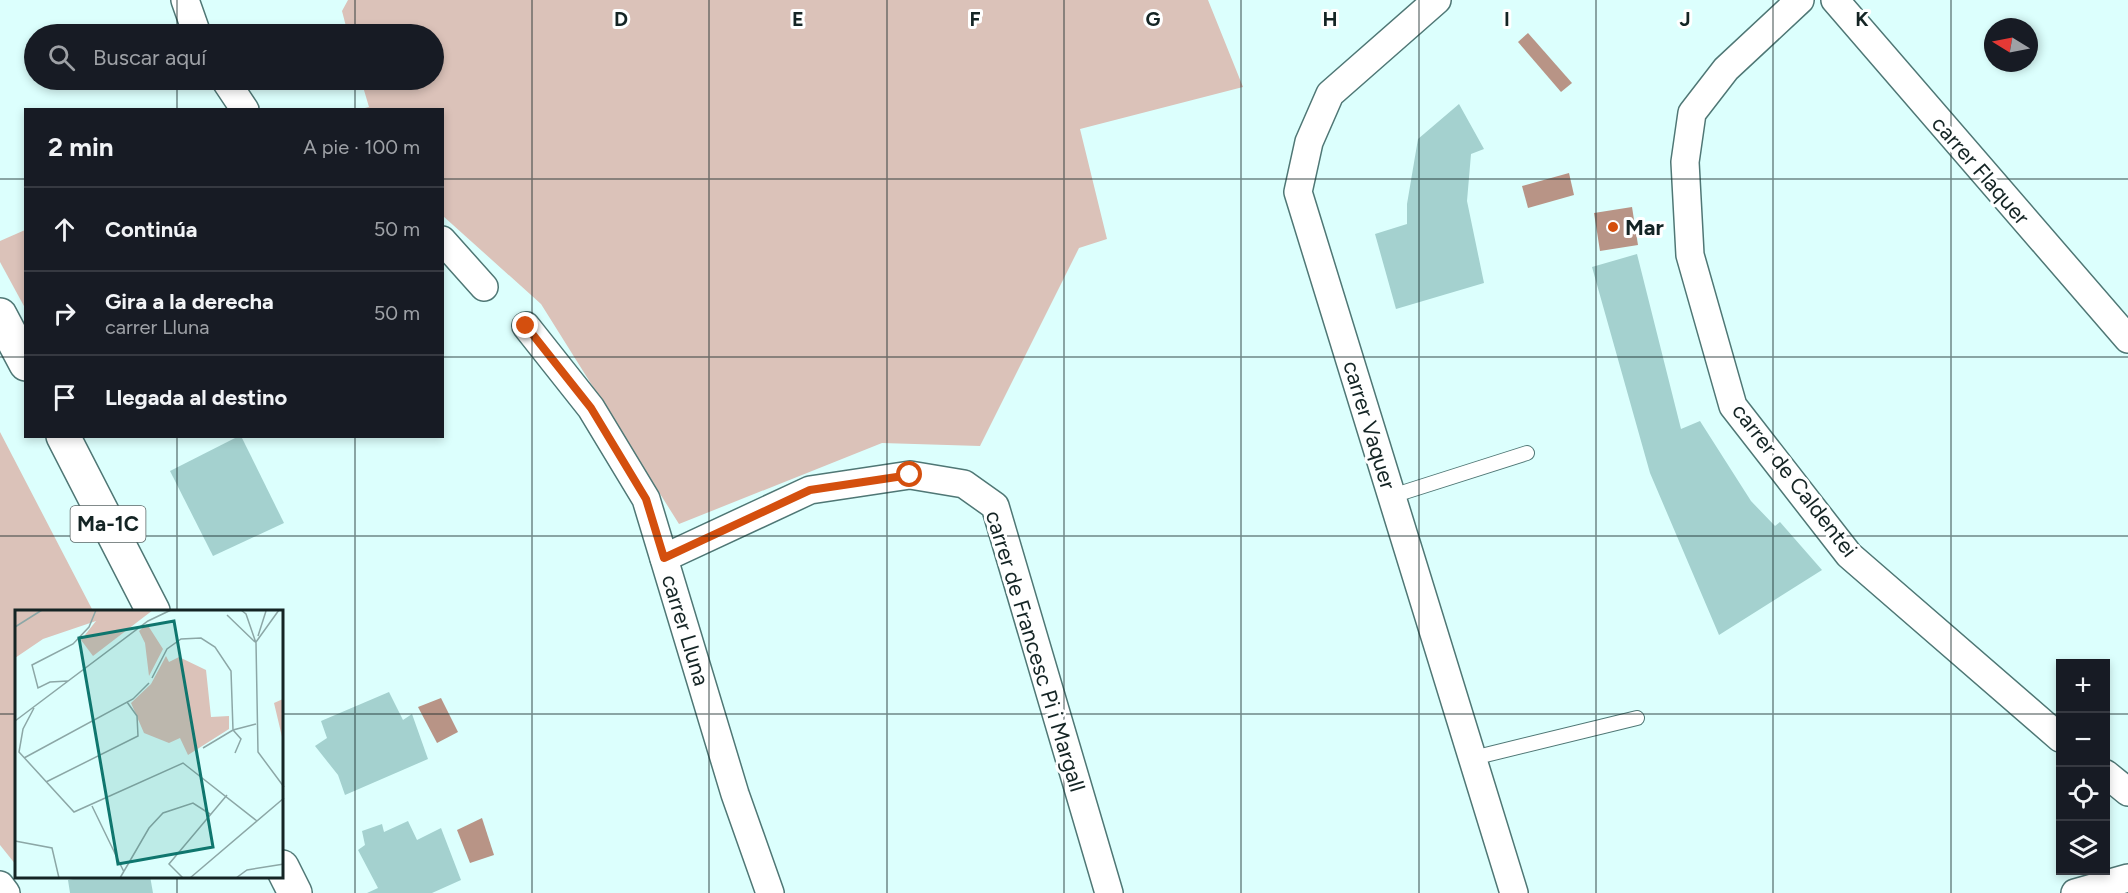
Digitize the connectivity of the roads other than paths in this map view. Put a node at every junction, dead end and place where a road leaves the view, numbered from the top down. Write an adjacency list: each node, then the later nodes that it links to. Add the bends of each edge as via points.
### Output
1 (185, 0): 5 (street)
2 (1437, 0): 16 (street, carrer Vaquer, via 1330,94 1309,142 1298,192)
3 (1800, 0): 20 (street, carrer de Caldentei, via 1726,69 1692,113 1685,162 1690,255 1733,406 1849,555)
4 (1835, 0): 12 (street, carrer Flaquer)
5 (193, 24)
6 (232, 90): 7 (street)
7 (244, 108)
8 (444, 242): 9 (street)
9 (484, 287)
10 (0, 315): 13 (main road)
11 (526, 326): 17 (street, carrer Lluna, via 591,408 646,499)
12 (2128, 339)
13 (24, 360)
14 (64, 438): 18 (main road, Ma-1C)
15 (1527, 453): 16 (lane)
16 (1392, 496): 21 (street, carrer Vaquer)
17 (664, 558): 29 (street, carrer Lluna, via 735,794); 30 (street, carrer de Francesc Pi i Margall, via 810,490 910,475 964,484 995,506)
18 (152, 610)
19 (1637, 718): 21 (lane)
20 (2056, 734)
21 (1473, 758): 31 (street, carrer Vaquer)
22 (2110, 777): 23 (street)
23 (2128, 792)
24 (284, 871): 28 (main road)
25 (2128, 878): 32 (street)
26 (0, 885): 27 (street)
27 (6, 893)
28 (295, 893)
29 (770, 893)
30 (1109, 893)
31 (1514, 893)
32 (2075, 893)

